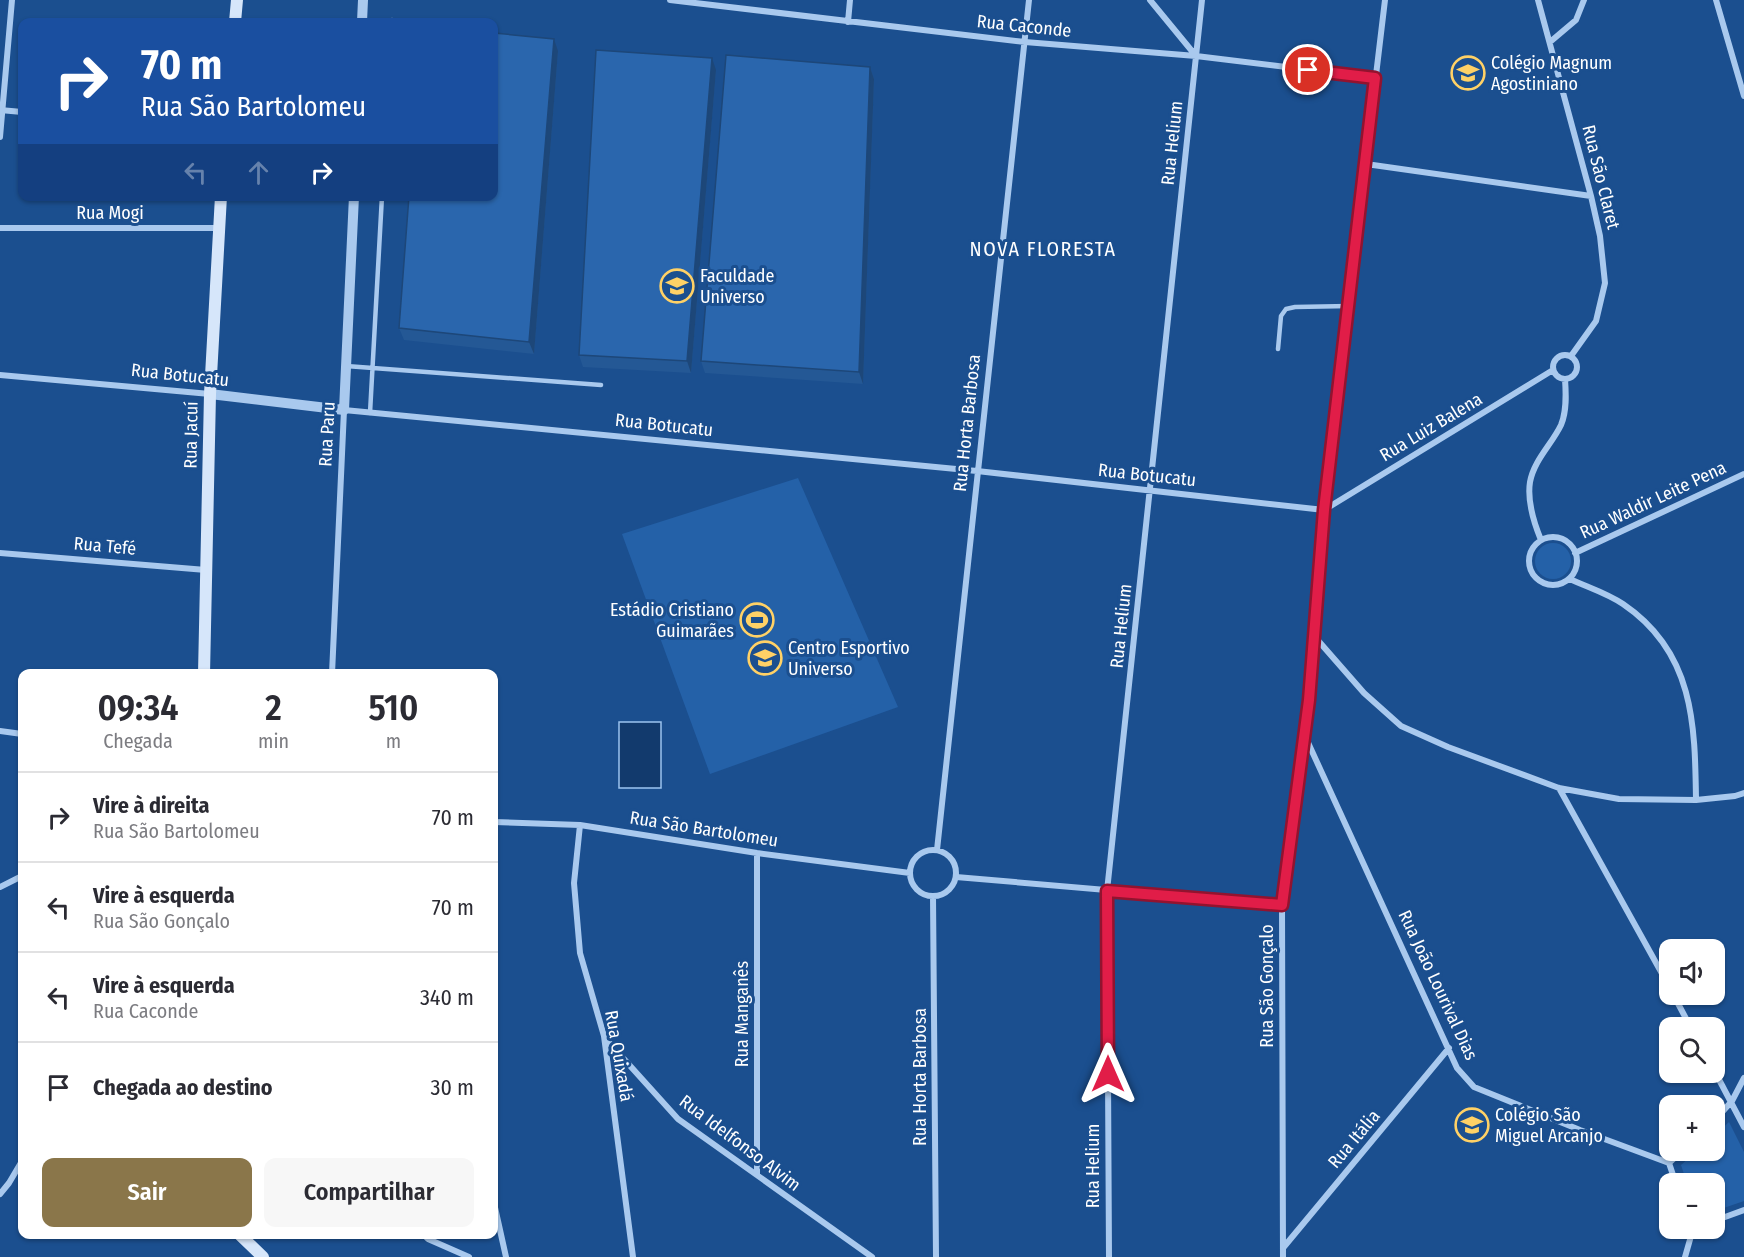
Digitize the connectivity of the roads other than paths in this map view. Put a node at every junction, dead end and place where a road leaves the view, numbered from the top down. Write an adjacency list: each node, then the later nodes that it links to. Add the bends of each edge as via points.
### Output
1 (12, 0): 21 (street)
2 (237, 0): 13 (main road)
3 (363, 0): 14 (street)
4 (670, 0): 15 (street, Rua Caconde)
5 (850, 0): 15 (street)
6 (1029, 0): 16 (street, Rua Horta Barbosa)
7 (1150, 0): 18 (street)
8 (1202, 0): 18 (street, Rua Helium)
9 (1385, 0): 19 (street, Rua São Gonçalo)
10 (1538, 0): 17 (street, Rua São Claret)
11 (1584, 0): 17 (street, via 1576,20)
12 (1716, 0): 20 (street)
13 (235, 18)
14 (362, 18)
15 (848, 22): 16 (street, Rua Caconde)
16 (1025, 42): 18 (street, Rua Caconde); 43 (street, Rua Horta Barbosa)
17 (1550, 42): 25 (street, Rua São Claret)
18 (1196, 56): 19 (street, Rua Caconde); 45 (street, Rua Helium)
19 (1375, 78): 24 (street, Rua São Gonçalo)
20 (1744, 96)
21 (1, 110): 22 (street); 23 (street)
22 (18, 112)
23 (0, 137)
24 (1366, 164): 25 (street); 31 (street, Rua São Gonçalo)
25 (1591, 196): 33 (street, Rua São Claret, via 1605,283 1596,321)
26 (221, 201): 30 (main road, Rua Jacuí)
27 (354, 201): 34 (street, Rua Paru)
28 (382, 201): 35 (lane)
29 (0, 228): 30 (street, Rua Mogi)
30 (220, 228): 40 (main road, Rua Jacuí)
31 (1348, 306): 32 (lane, via 1286,309 1281,316); 46 (street, Rua São Gonçalo)
32 (1278, 349)
33 (1571, 356): 36 (street, via 1556,359); 38 (street, via 1576,361 1576,371)
34 (346, 366): 35 (lane); 41 (street, Rua Paru)
35 (373, 369): 39 (lane); 42 (lane)
36 (1553, 370): 38 (street); 46 (street, Rua Luiz Balena)
37 (0, 375): 40 (street, Rua Botucatu)
38 (1565, 379): 47 (street, via 1562,423 1530,483 1534,523)
39 (601, 385)
40 (210, 394): 41 (street, Rua Botucatu); 50 (main road, Rua Jacuí)
41 (344, 410): 42 (street, Rua Botucatu); 54 (street, Rua Paru)
42 (370, 413): 43 (street, Rua Botucatu)
43 (977, 471): 45 (street, Rua Botucatu); 63 (street, Rua Horta Barbosa)
44 (1744, 474): 49 (street, Rua Waldir Leite Pena)
45 (1150, 492): 46 (street, Rua Botucatu); 69 (street, Rua Helium)
46 (1324, 510): 52 (street, Rua São Gonçalo)
47 (1541, 540): 49 (street, via 1558,538 1569,543); 51 (street, via 1529,558 1531,572 1549,585)
48 (0, 553): 50 (street, Rua Tefé)
49 (1575, 553): 51 (street, via 1576,567)
50 (207, 570): 53 (main road, Rua Jacuí)
51 (1570, 579): 60 (street, via 1622,603 1642,619 1660,639 1683,678 1691,711)
52 (1315, 637): 57 (street, Rua São Gonçalo); 58 (street, via 1364,693 1401,726)
53 (204, 669)
54 (332, 669)
55 (0, 732): 56 (street)
56 (18, 734)
57 (1305, 735): 71 (street, Rua São Gonçalo); 74 (street, Rua João Lourival Dias)
58 (1560, 788): 60 (street, via 1619,799); 72 (street)
59 (1744, 793): 60 (street)
60 (1696, 800)
61 (498, 822): 62 (street, Rua São Bartolomeu)
62 (580, 825): 64 (street, Rua São Bartolomeu); 73 (street, Rua Quixadá, via 574,883 580,953)
63 (937, 850): 65 (street, via 915,858); 66 (street, via 950,857)
64 (757, 854): 65 (street, Rua São Bartolomeu); 83 (street, Rua Manganês)
65 (910, 873): 70 (street, via 915,887)
66 (956, 877): 69 (street); 70 (street, via 947,892)
67 (18, 878): 68 (street)
68 (0, 887)
69 (1107, 891): 71 (street); 98 (street, Rua Helium)
70 (933, 896): 97 (street, Rua Horta Barbosa)
71 (1282, 905): 91 (street, Rua São Gonçalo)
72 (1659, 968)
73 (604, 1036): 83 (street, Rua Idelfonso Alvim, via 678,1119); 95 (street, Rua Quixadá)
74 (1449, 1048): 80 (street, Rua João Lourival Dias, via 1457,1068 1474,1087); 91 (street, Rua Itália)
75 (1744, 1078): 77 (street)
76 (1721, 1083): 77 (street)
77 (1731, 1101): 78 (street); 79 (street)
78 (1725, 1108)
79 (1744, 1127)
80 (1669, 1163): 82 (street)
81 (18, 1168): 84 (street)
82 (1672, 1173)
83 (757, 1175): 96 (street, Rua Idelfonso Alvim)
84 (0, 1194)
85 (1744, 1210): 86 (street)
86 (1725, 1217)
87 (498, 1221): 94 (street)
88 (244, 1239): 92 (main road)
89 (428, 1239): 93 (street)
90 (1690, 1239): 100 (street)
91 (1283, 1248): 99 (street, Rua São Gonçalo)
92 (262, 1257)
93 (469, 1257)
94 (506, 1257)
95 (633, 1257)
96 (872, 1257)
97 (936, 1257)
98 (1108, 1257)
99 (1283, 1257)
100 (1685, 1257)

